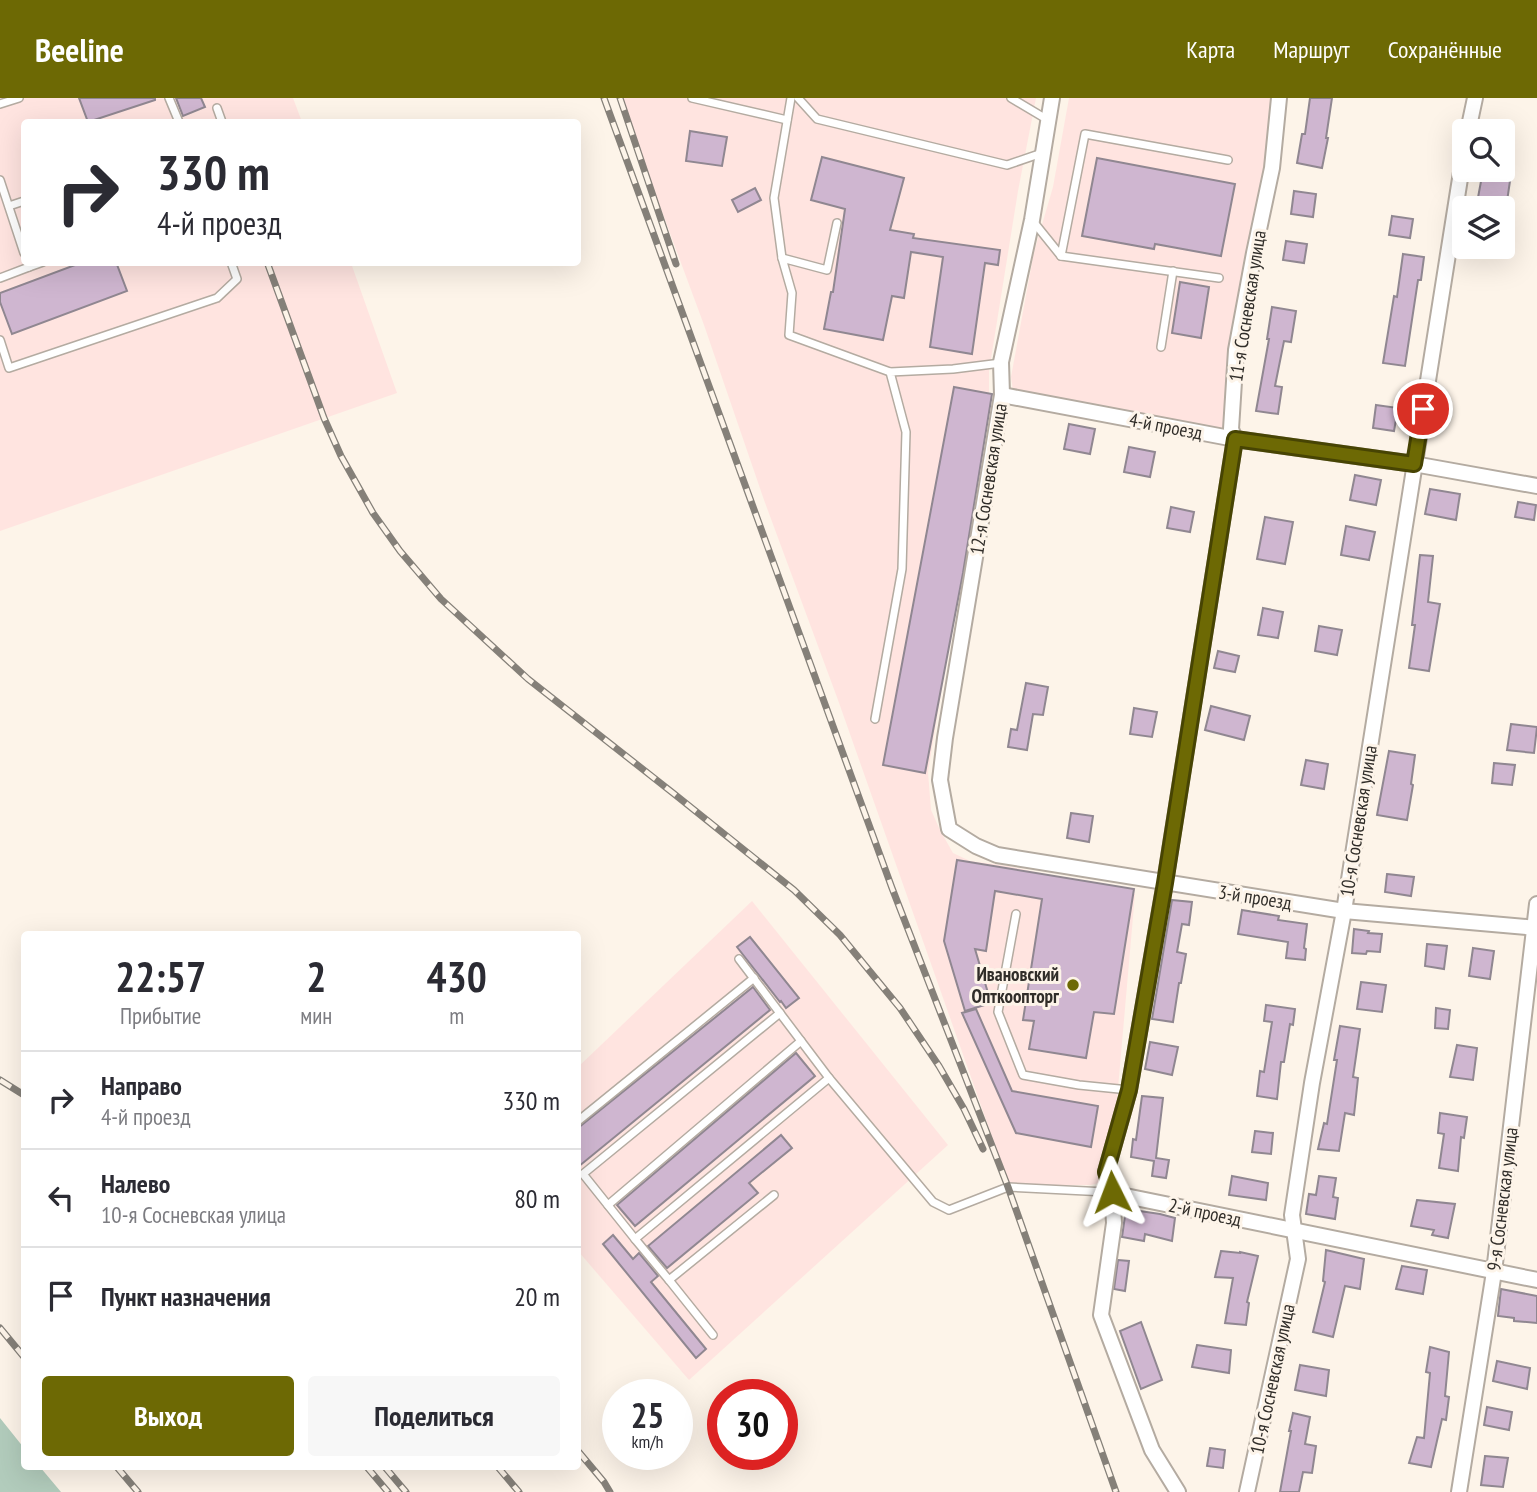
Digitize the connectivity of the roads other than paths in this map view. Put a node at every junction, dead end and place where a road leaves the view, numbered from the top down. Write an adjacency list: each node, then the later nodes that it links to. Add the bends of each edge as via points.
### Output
1 (19, 98): 10 (lane)
2 (170, 98): 12 (lane)
3 (692, 98): 15 (lane)
4 (791, 98): 15 (lane)
5 (798, 98): 17 (lane, via 817,119 1007,165)
6 (1011, 98): 16 (lane)
7 (1052, 98): 16 (street, 12-я Сосневская улица)
8 (1279, 98): 38 (street, 11-я Сосневская улица, via 1272,168 1236,350 1231,429)
9 (1475, 98): 14 (street)
10 (0, 104)
11 (217, 108): 13 (lane)
12 (177, 119)
13 (221, 119)
14 (1471, 119)
15 (788, 120): 27 (lane, via 774,198)
16 (1048, 120): 17 (street, 12-я Сосневская улица)
17 (1042, 153): 23 (street, 12-я Сосневская улица)
18 (1228, 160): 26 (lane, via 1086,134)
19 (0, 180): 22 (lane)
20 (1459, 182): 39 (street, 10-я Сосневская улица)
21 (21, 202): 22 (lane)
22 (9, 206): 25 (lane)
23 (1032, 220): 26 (lane); 35 (street, 12-я Сосневская улица)
24 (837, 223): 27 (lane, via 827,270)
25 (21, 244)
26 (1061, 256): 30 (lane)
27 (782, 258): 36 (lane, via 792,293 789,335)
28 (26, 266): 31 (lane)
29 (232, 266): 33 (lane, via 237,279 217,298 9,368)
30 (1172, 271): 32 (lane); 34 (lane)
31 (0, 278)
32 (1219, 278)
33 (0, 340)
34 (1161, 347)
35 (1002, 362): 36 (lane); 37 (street, 12-я Сосневская улица)
36 (890, 372): 41 (lane, via 905,432 902,569)
37 (1002, 395): 38 (street, 4-й проезд); 42 (street, 12-я Сосневская улица, via 940,780 949,829)
38 (1235, 439): 39 (street, 4-й проезд); 43 (street, 11-я Сосневская улица)
39 (1414, 464): 40 (street, 4-й проезд); 45 (street, 10-я Сосневская улица)
40 (1537, 486)
41 (875, 719)
42 (976, 846): 43 (street, 3-й проезд, via 997,855)
43 (1165, 883): 45 (street, 3-й проезд); 53 (street, 11-я Сосневская улица)
44 (1537, 904): 47 (street, 9-я Сосневская улица)
45 (1344, 911): 47 (street, 3-й проезд); 60 (street, 10-я Сосневская улица, via 1312,1083 1292,1215)
46 (1016, 914): 53 (lane, via 998,1012 1023,1076)
47 (1535, 928): 62 (street, 9-я Сосневская улица)
48 (739, 959): 49 (lane, 2-й проезд)
49 (754, 978): 50 (lane, 2-й проезд); 54 (lane)
50 (780, 1013): 51 (lane, 2-й проезд); 55 (lane)
51 (801, 1041): 52 (lane, 2-й проезд); 59 (lane)
52 (829, 1078): 57 (lane, 2-й проезд, via 933,1202 949,1210 1007,1187); 61 (lane)
53 (1129, 1090): 57 (street, 11-я Сосневская улица, via 1106,1172)
54 (581, 1119)
55 (581, 1174)
56 (581, 1176): 59 (lane)
57 (1109, 1192): 60 (street, 2-й проезд); 66 (street, 11-я Сосневская улица, via 1114,1223 1101,1315 1153,1450)
58 (774, 1195): 63 (lane)
59 (608, 1205): 61 (lane)
60 (1295, 1231): 62 (street, 2-й проезд); 67 (street, 10-я Сосневская улица, via 1298,1259)
61 (635, 1239): 63 (lane)
62 (1494, 1272): 64 (street, 2-й проезд); 68 (street, 9-я Сосневская улица)
63 (669, 1280): 65 (lane)
64 (1537, 1280)
65 (713, 1335)
66 (1178, 1492)
67 (1247, 1492)
68 (1459, 1492)

